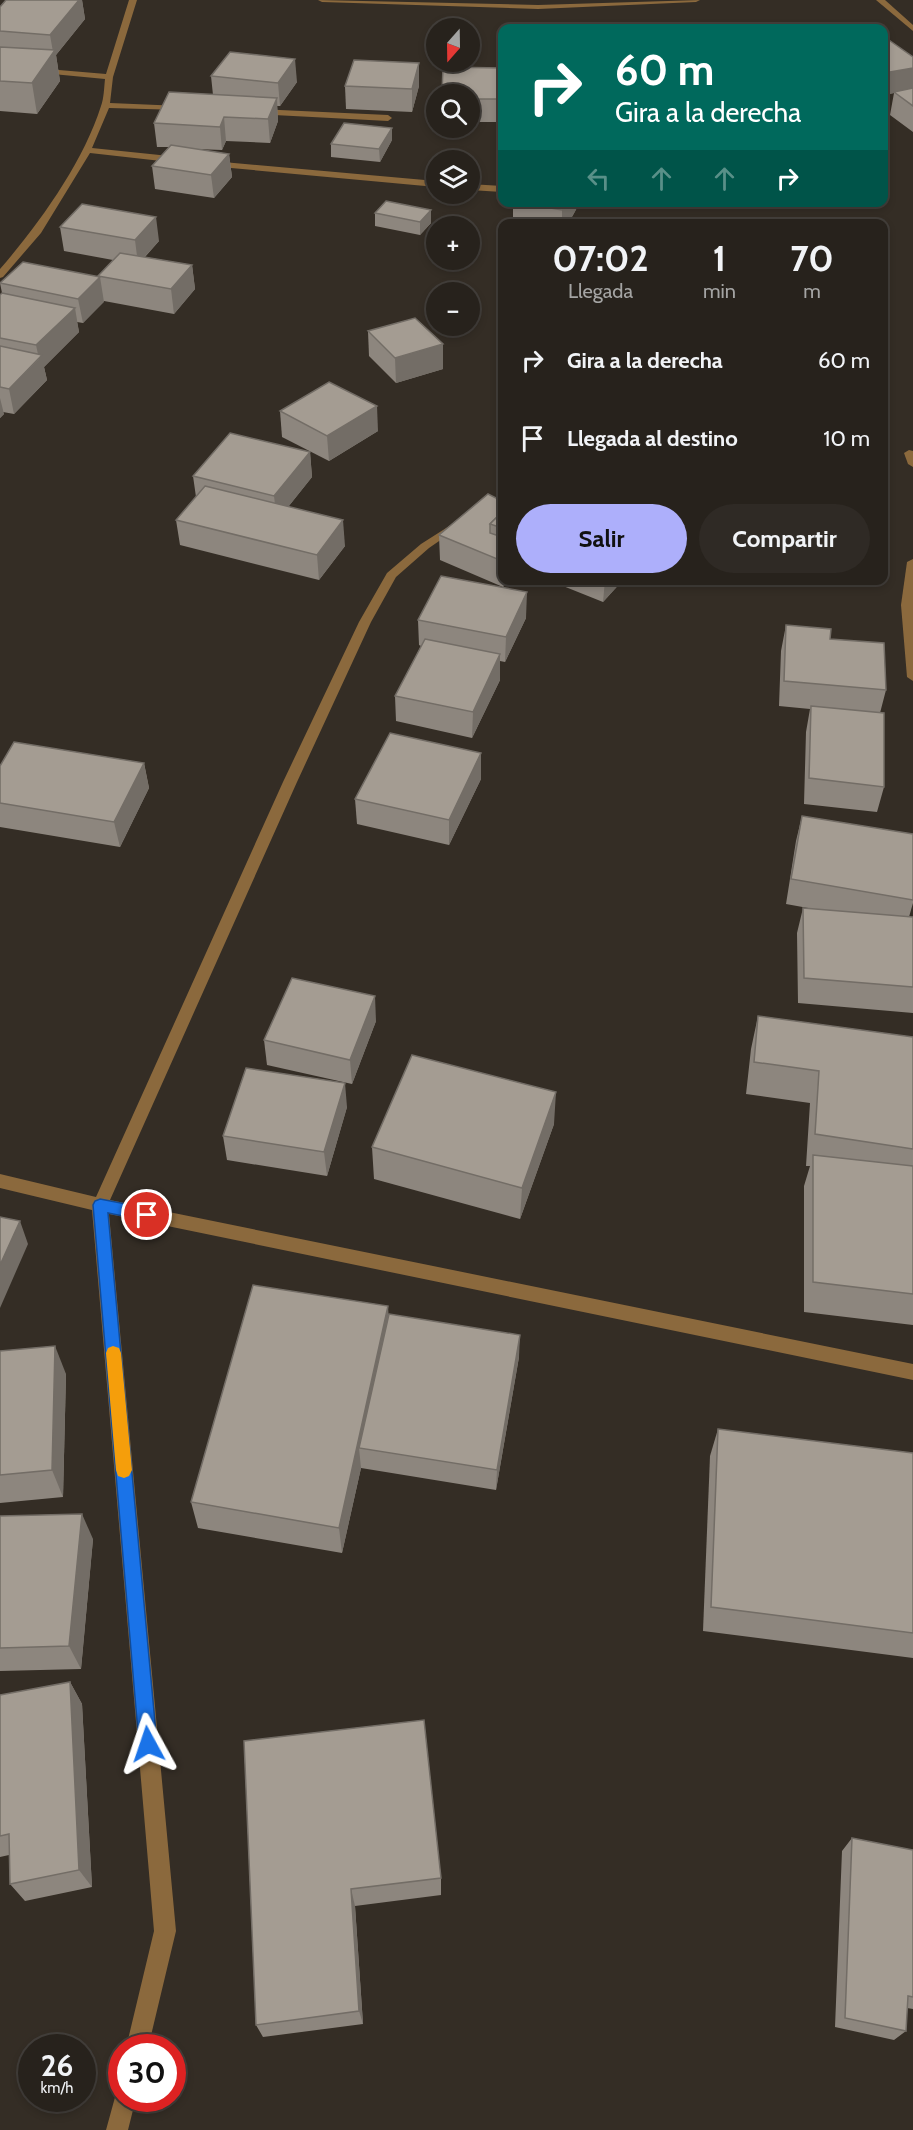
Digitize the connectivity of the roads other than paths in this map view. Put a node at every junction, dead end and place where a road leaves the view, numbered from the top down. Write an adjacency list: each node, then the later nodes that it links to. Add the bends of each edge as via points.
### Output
1 (133, 0): 7 (street)
2 (322, 0): 3 (street, via 538,7)
3 (696, 0)
4 (880, 0): 5 (street)
5 (913, 29)
6 (0, 67): 7 (street)
7 (109, 76): 8 (street)
8 (106, 105): 9 (street); 12 (street)
9 (188, 109)
10 (247, 111): 11 (street)
11 (388, 118)
12 (87, 150): 13 (street); 18 (street, via 38,231)
13 (191, 161)
14 (203, 163): 15 (street)
15 (426, 183)
16 (480, 188): 17 (street)
17 (498, 189)
18 (1, 273)
19 (468, 517): 23 (street, via 391,575 365,622)
20 (913, 562): 21 (street, via 906,618)
21 (913, 677)
22 (0, 1181): 23 (street)
23 (100, 1205): 24 (street); 25 (street, via 165,1931)
24 (913, 1372)
25 (140, 2034)
26 (122, 2112): 27 (street)
27 (117, 2130)

